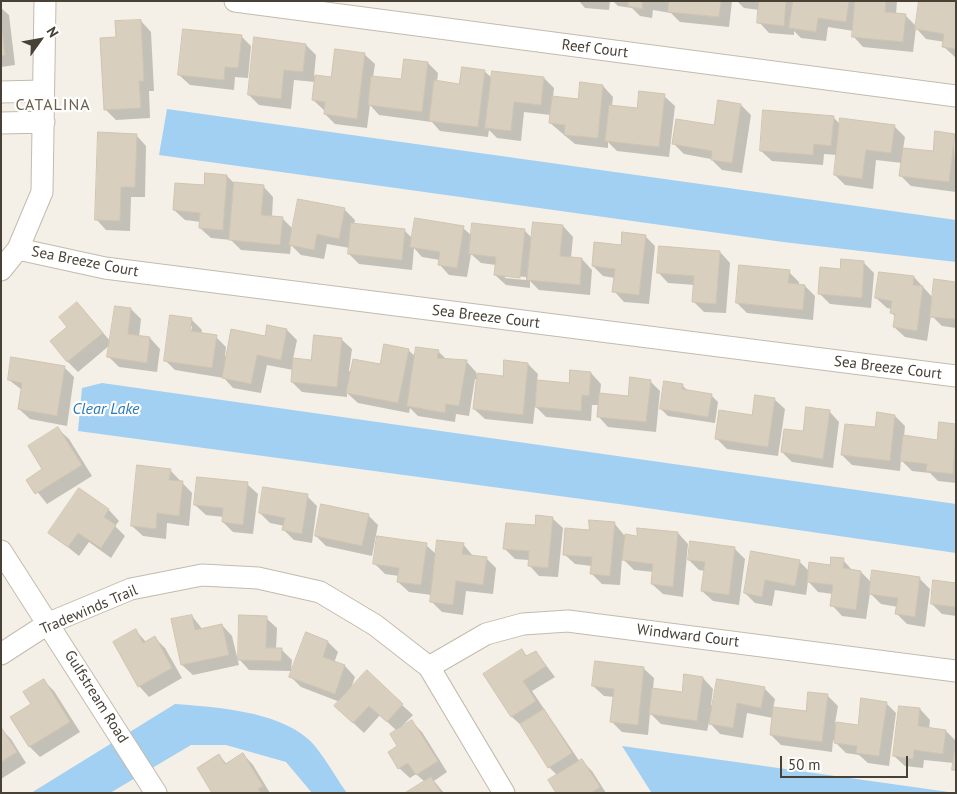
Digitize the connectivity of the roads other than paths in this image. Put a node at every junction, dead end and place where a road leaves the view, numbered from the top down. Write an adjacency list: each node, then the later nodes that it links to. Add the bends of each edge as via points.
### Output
1 (45, 1): 3 (street)
2 (235, 1): 5 (street, Reef Court)
3 (42, 91): 4 (street); 7 (street)
4 (1, 92)
5 (956, 96)
6 (1, 122): 7 (street)
7 (44, 122): 8 (street, via 42,192)
8 (18, 249): 9 (street); 10 (street, Sea Breeze Court, via 105,268)
9 (1, 270)
10 (956, 376)
11 (1, 551): 12 (street, Gulfstream Road)
12 (49, 623): 13 (street, Tradewinds Trail); 14 (street, Tradewinds Trail, via 131,590 202,575 258,578 320,592 376,625); 16 (street, Gulfstream Road)
13 (1, 654)
14 (429, 667): 15 (street, Windward Court, via 486,634 522,624 568,620); 17 (street, Tradewinds Trail)
15 (956, 671)
16 (156, 793)
17 (504, 793)

